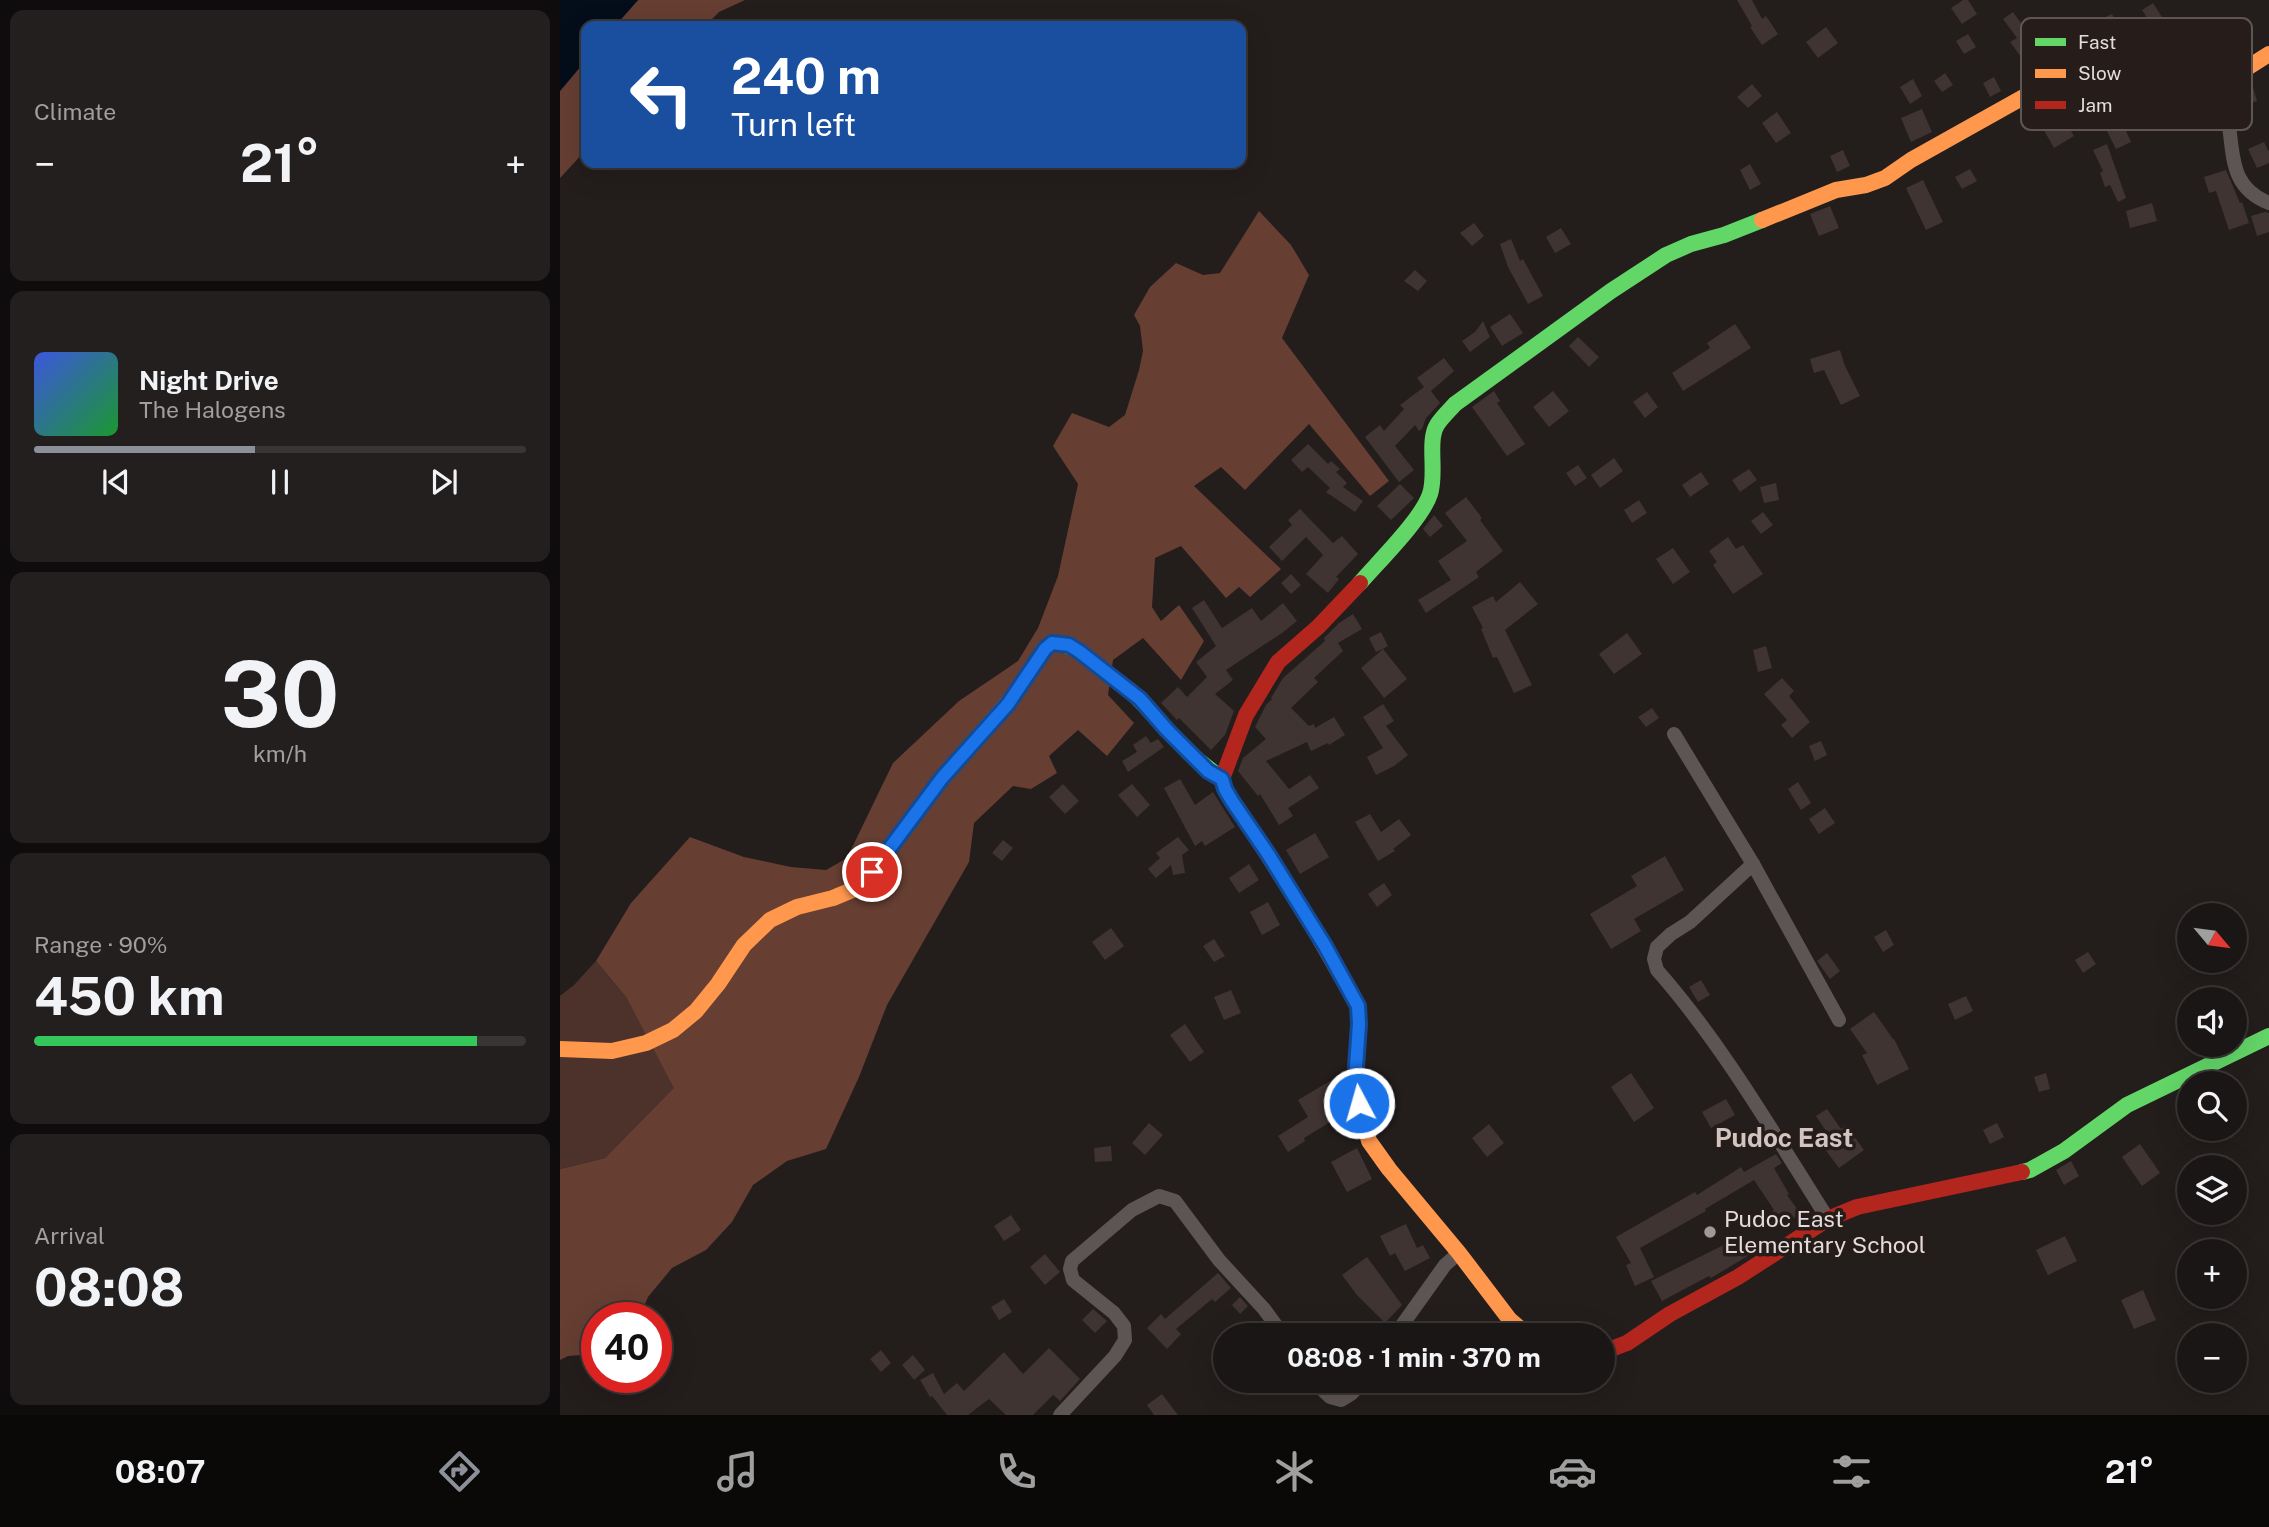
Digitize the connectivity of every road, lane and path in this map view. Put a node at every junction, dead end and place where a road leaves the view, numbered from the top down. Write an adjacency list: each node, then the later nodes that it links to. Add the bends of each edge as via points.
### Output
1 (2269, 54): 2 (street)
2 (2252, 65)
3 (2021, 98): 7 (street, via 1885,178 1836,190 1666,255 1455,404 1436,426 1431,492 1423,509 1353,591 1278,662 1246,715)
4 (2229, 130): 5 (street, via 2239,179 2247,190)
5 (2269, 203)
6 (1674, 734): 8 (street)
7 (1222, 779): 11 (street, via 1208,771 1140,699 1080,652 1052,643 1008,704 942,778 857,888 770,920 744,945 696,1011 673,1030 646,1043 612,1051); 13 (street, via 1358,1006 1356,1067 1369,1141)
8 (1753, 864): 9 (street); 12 (street, via 1657,947 1654,959 1657,970 1745,1089)
9 (1839, 1020)
10 (2269, 1036): 12 (street, via 2127,1105 2030,1170 1857,1207)
11 (560, 1049)
12 (1828, 1219): 17 (street)
13 (1459, 1253): 15 (street, via 1445,1265); 16 (street)
14 (1274, 1323): 20 (street, via 1175,1201 1159,1196 1132,1210 1072,1261 1073,1280 1114,1313 1124,1326 1125,1340)
15 (1404, 1323)
16 (1514, 1323)
17 (1615, 1348)
18 (1327, 1393): 19 (street, via 1342,1400)
19 (1352, 1393)
20 (1060, 1415)

